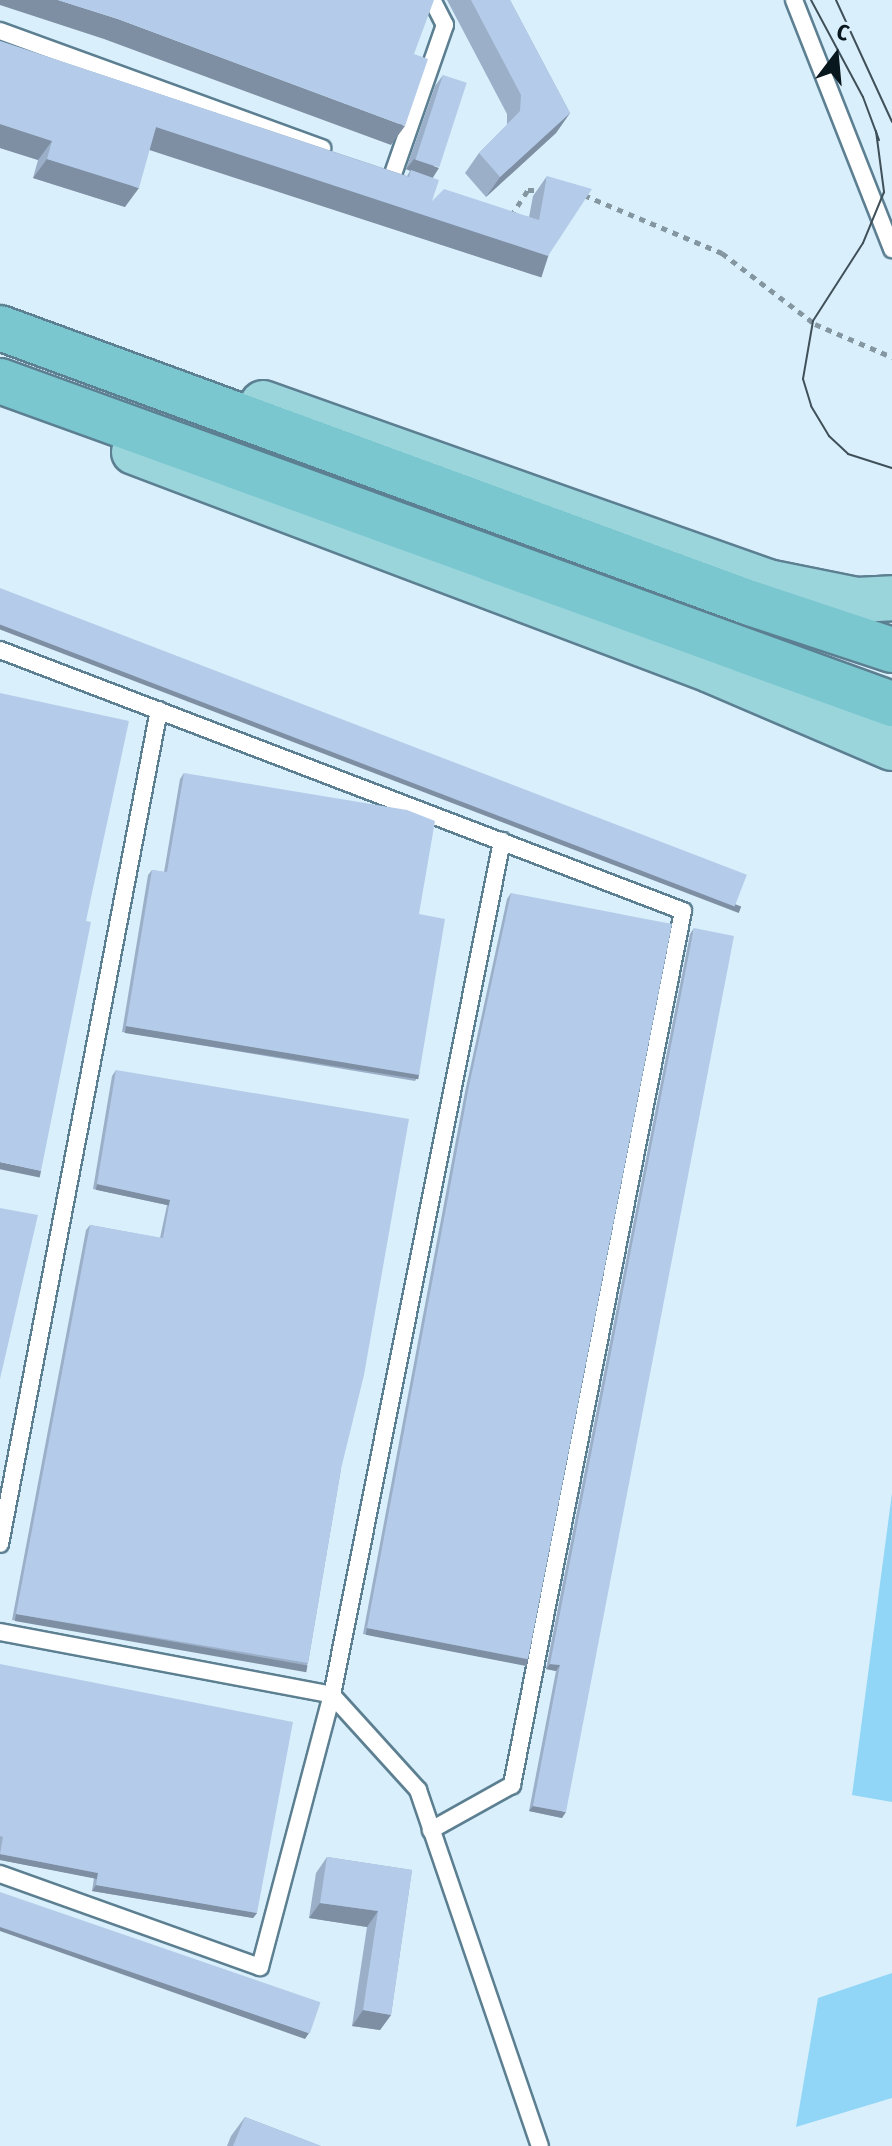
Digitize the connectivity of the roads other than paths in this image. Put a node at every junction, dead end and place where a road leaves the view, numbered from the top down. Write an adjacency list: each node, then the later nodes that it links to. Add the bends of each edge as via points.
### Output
1 (432, 0): 5 (lane, via 445,25)
2 (794, 0): 6 (lane)
3 (0, 31): 4 (lane)
4 (334, 153)
5 (393, 174)
6 (892, 249)
7 (17, 333): 10 (main road, via 222,389 768,582 857,600); 12 (highway, via 736,598)
8 (0, 381): 13 (highway)
9 (0, 394): 15 (main road, via 133,452 794,703)
10 (892, 598)
11 (0, 650): 14 (lane)
12 (892, 650)
13 (892, 704)
14 (159, 710): 16 (lane); 17 (lane)
15 (892, 748)
16 (502, 841): 19 (lane); 20 (lane, via 683,911 512,1785)
17 (0, 1544)
18 (0, 1632): 19 (lane)
19 (332, 1695): 20 (lane, via 418,1790); 21 (lane, via 260,1967)
20 (431, 1830): 22 (lane)
21 (0, 1874)
22 (540, 2146)

